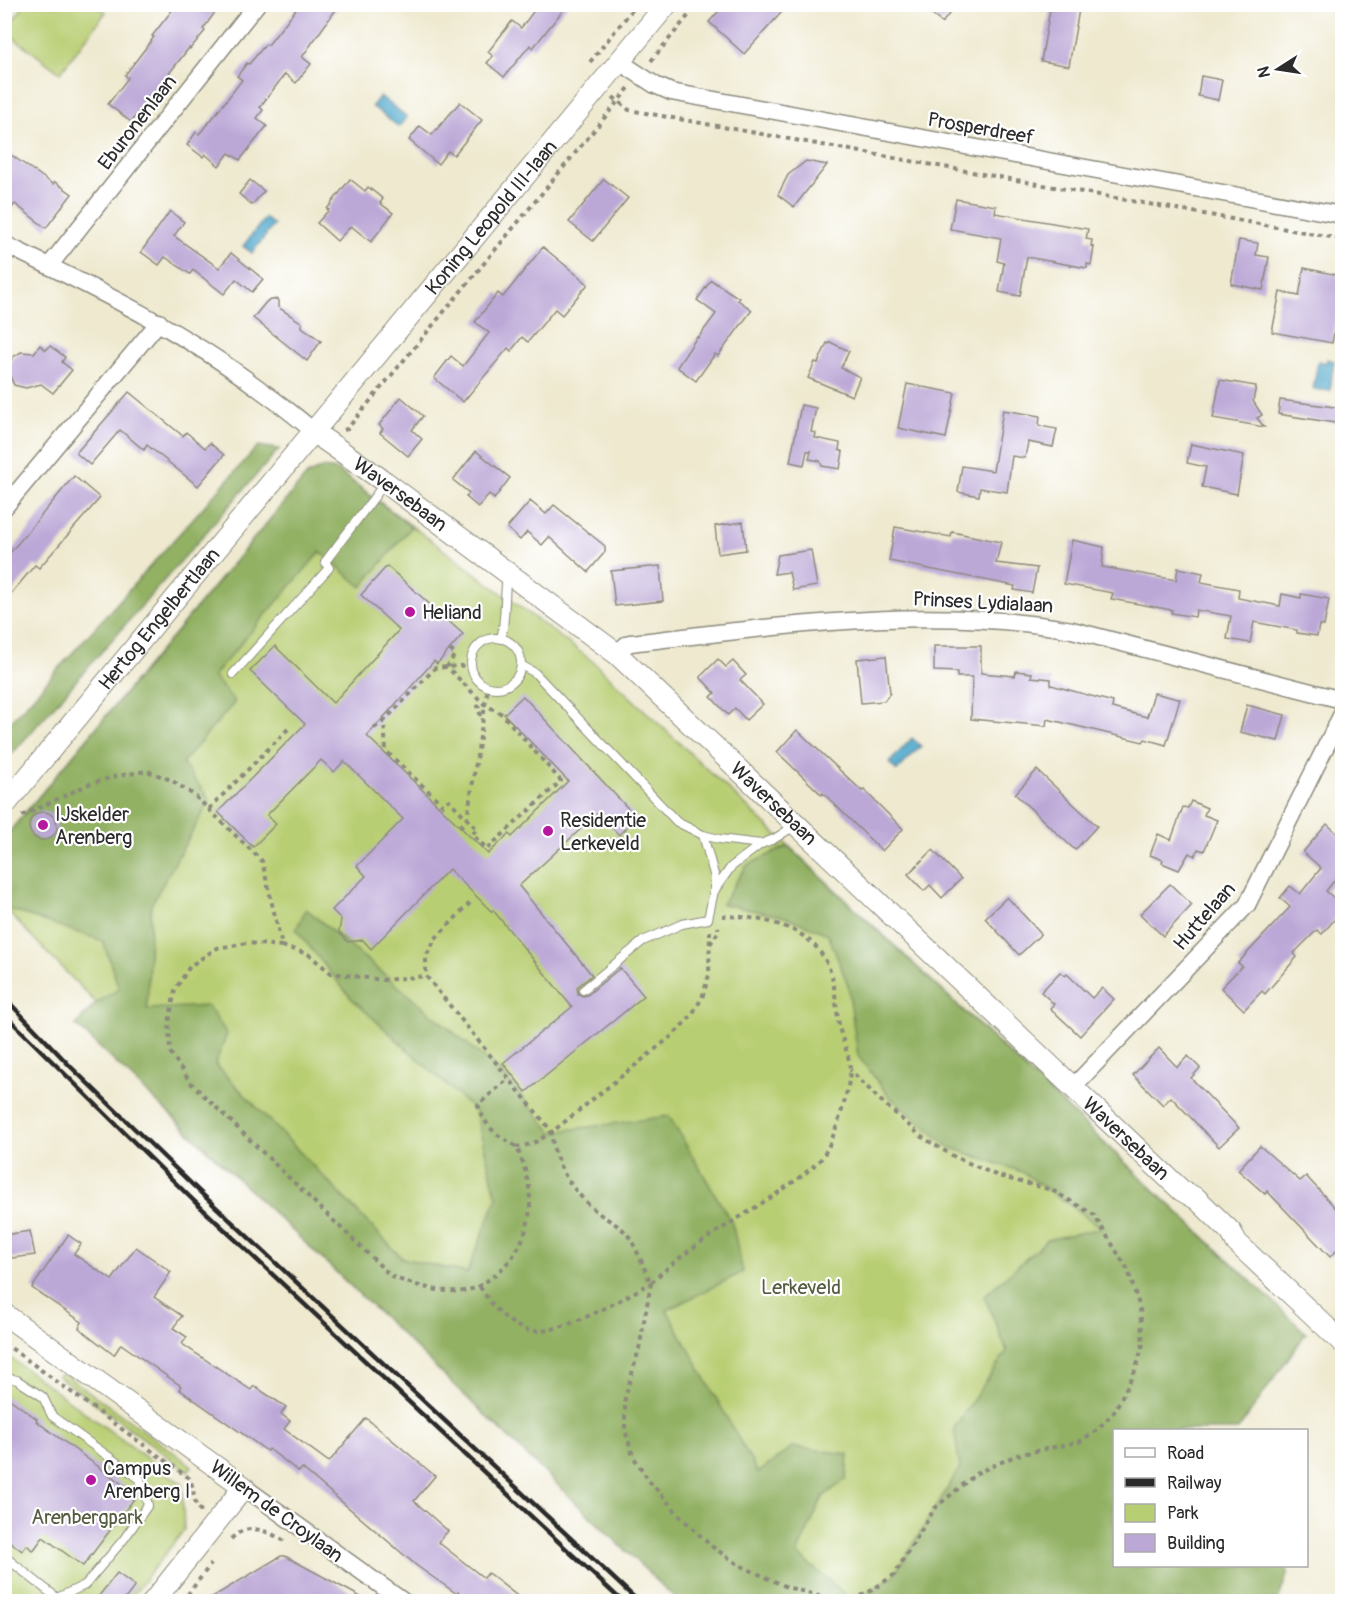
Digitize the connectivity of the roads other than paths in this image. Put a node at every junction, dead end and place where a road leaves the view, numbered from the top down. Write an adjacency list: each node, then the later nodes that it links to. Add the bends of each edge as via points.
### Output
1 (257, 4): 6 (street, Eburonenlaan)
2 (668, 4): 3 (street, Koning Leopold III-laan)
3 (620, 62): 4 (street, Prosperdreef, via 670,92); 8 (street, Koning Leopold III-laan)
4 (1342, 215)
5 (4, 244): 6 (street, Waversebaan)
6 (49, 266): 7 (street, Waversebaan)
7 (159, 322): 8 (street, Waversebaan, via 236,371); 10 (street)
8 (315, 433): 9 (street, Waversebaan); 18 (street, Hertog Engelbertlaan)
9 (385, 482): 11 (street, Waversebaan); 15 (lane, via 325,562 329,568)
10 (4, 508)
11 (507, 573): 12 (lane); 13 (street, Waversebaan)
12 (501, 639): 14 (lane, via 514,646); 14 (lane, via 486,641 475,651 471,665 477,679 488,687 507,686 519,674)
13 (617, 654): 16 (street, Prinses Lydialaan, via 630,644 852,621 930,618 1040,624); 19 (street, Waversebaan)
14 (521, 665): 20 (lane, via 535,673 677,822)
15 (233, 674)
16 (1342, 700)
17 (1342, 714): 24 (street, Huttelaan, via 1247,905)
18 (12, 812)
19 (796, 824): 21 (lane); 24 (street, Waversebaan)
20 (703, 835): 21 (lane); 22 (lane, via 715,878)
21 (761, 844): 22 (lane, via 731,867)
22 (714, 891): 23 (lane, via 708,919 682,924 643,941)
23 (583, 990)
24 (1073, 1086): 26 (street, Waversebaan, via 1181,1190 1197,1198 1237,1243)
25 (4, 1314): 28 (street, Willem de Croylaan)
26 (1342, 1342)
27 (4, 1377): 29 (lane, via 18,1380 43,1398 52,1416 140,1479 148,1505 85,1585 57,1598)
28 (243, 1487): 30 (street); 31 (street, Willem de Croylaan)
29 (4, 1556)
30 (153, 1602)
31 (404, 1602)

